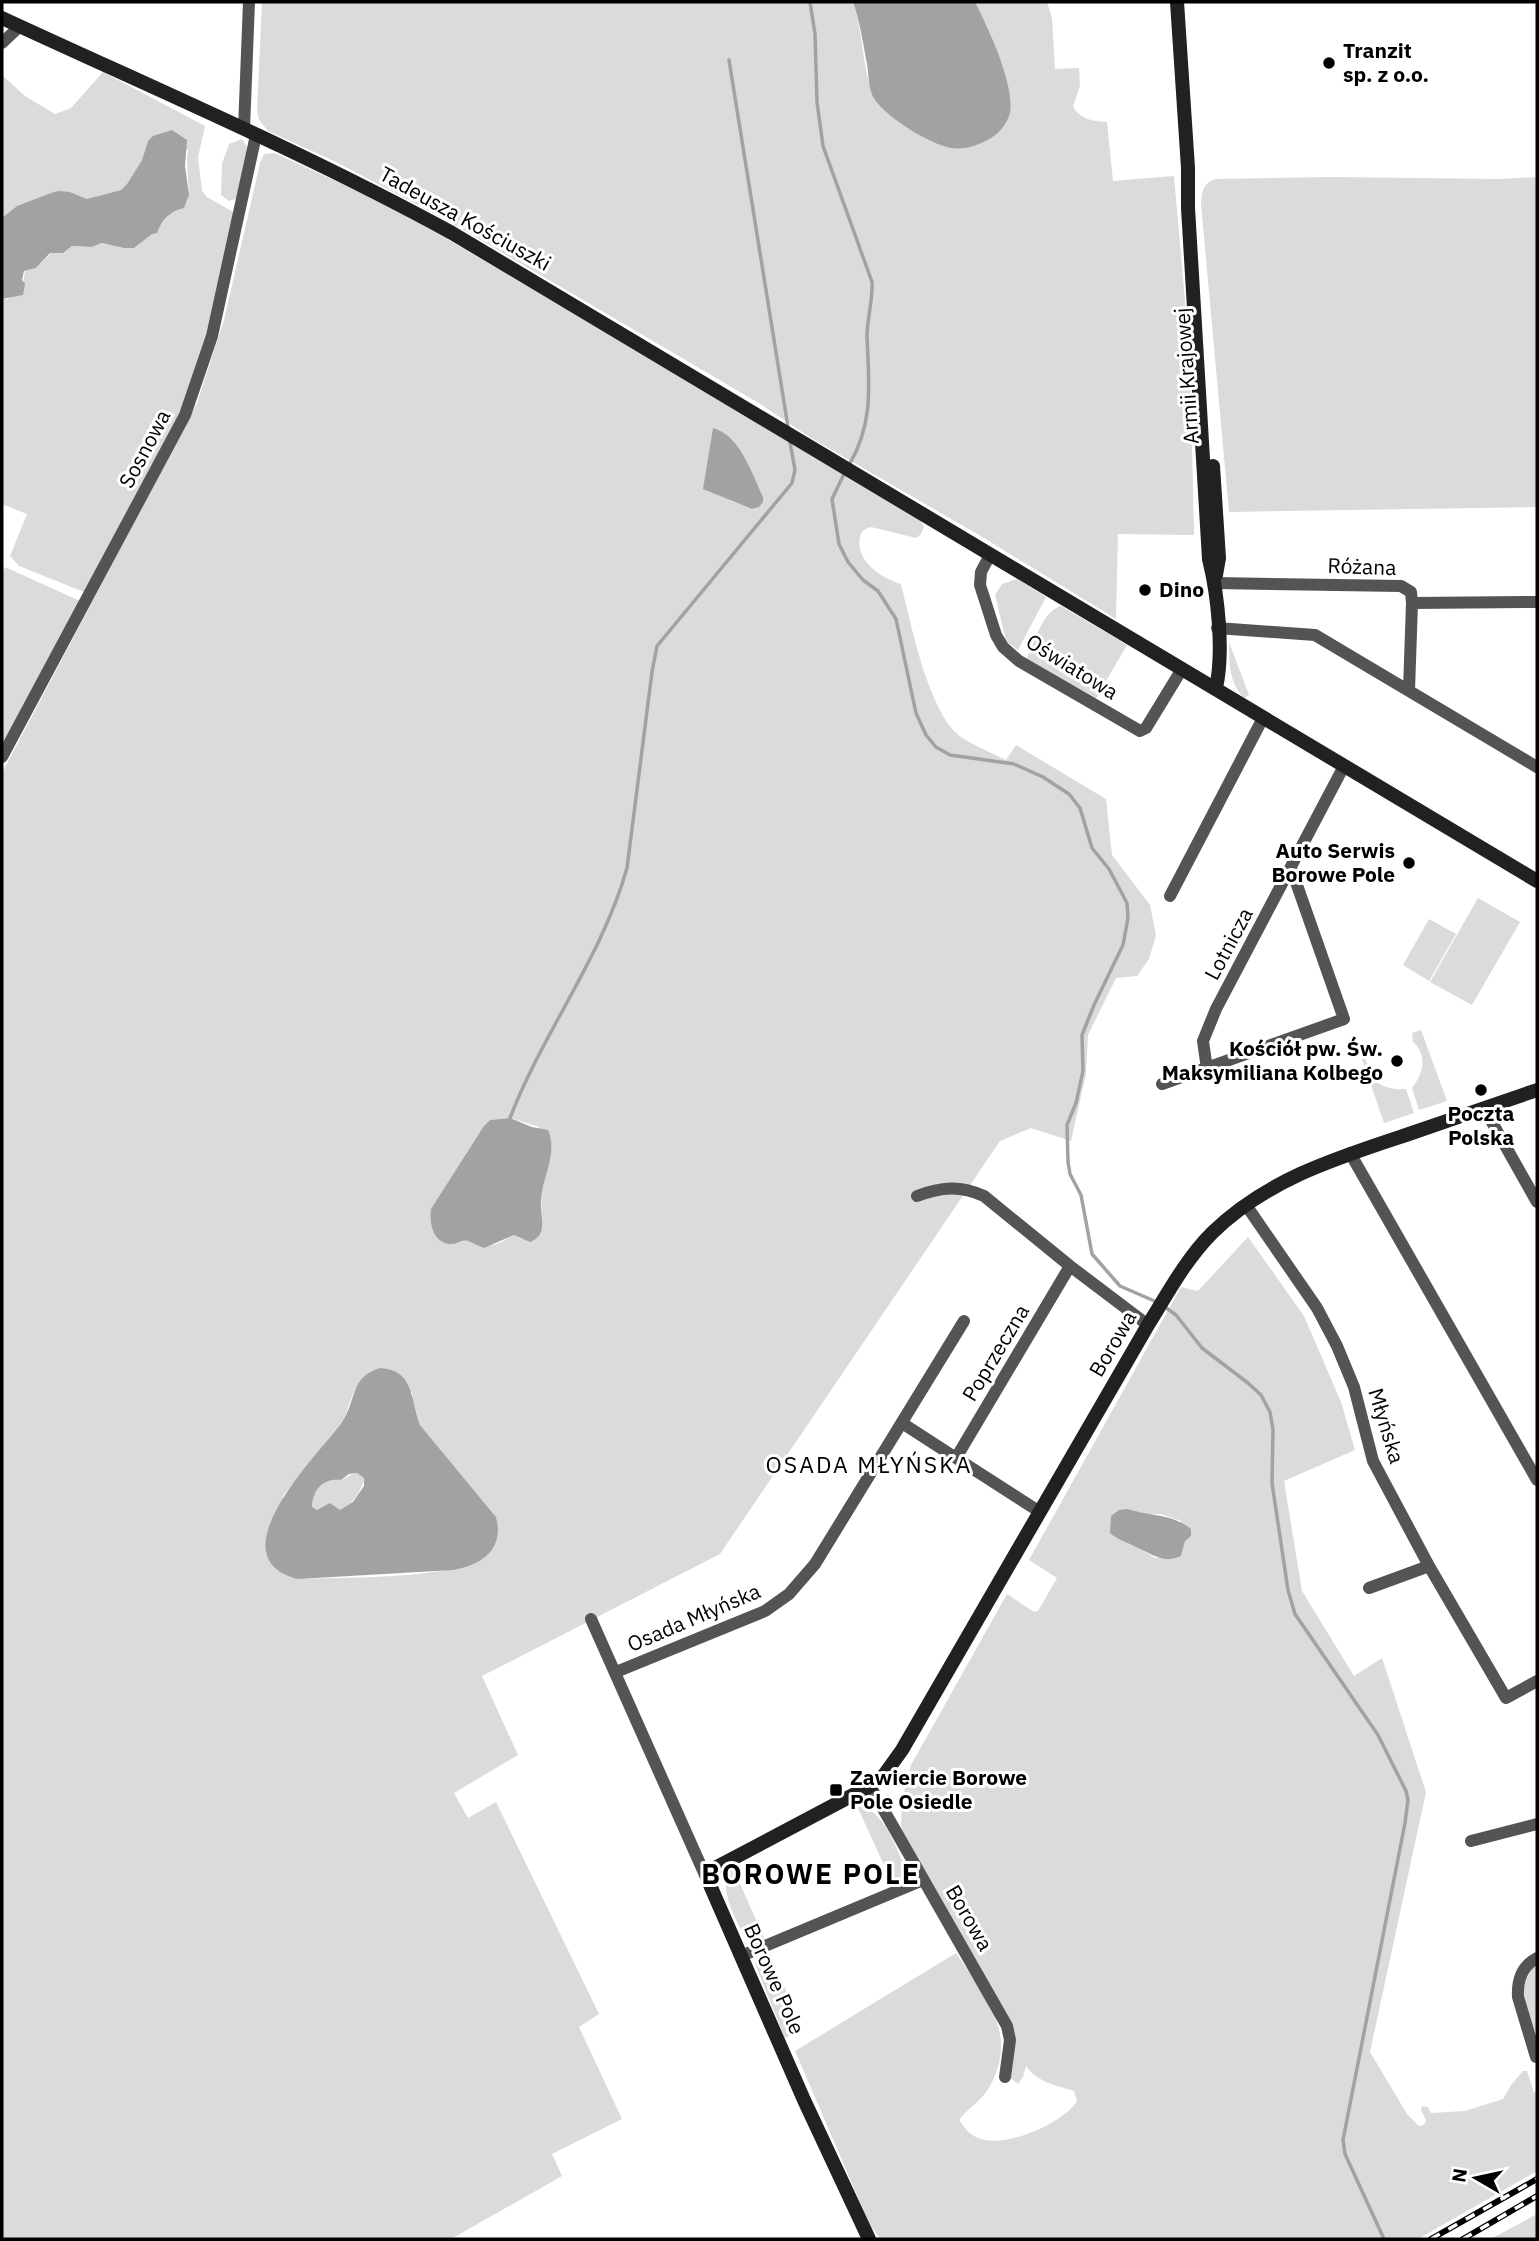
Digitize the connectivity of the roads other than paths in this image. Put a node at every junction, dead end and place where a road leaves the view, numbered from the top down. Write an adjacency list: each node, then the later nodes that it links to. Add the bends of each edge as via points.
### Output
1 (249, 2): 6 (street, Sosnowa)
2 (1177, 2): 8 (street, Armii Krajowej, via 1209,559)
3 (2, 18): 4 (street, Tadeusza Kościuszki)
4 (20, 26): 5 (street); 6 (street, Tadeusza Kościuszki)
5 (2, 43)
6 (250, 132): 7 (street, Tadeusza Kościuszki, via 452,233); 16 (street, Sosnowa, via 212,336 185,415)
7 (990, 555): 12 (street); 12 (street, Oświatowa, via 980,585 1003,648 1122,723 1143,731)
8 (1215, 583): 10 (street, Różana, via 1401,586 1411,592); 11 (street, Armii Krajowej)
9 (1537, 602): 10 (street, Różana)
10 (1412, 603): 14 (street)
11 (1217, 628): 13 (street, Armii Krajowej, via 1220,663); 14 (street, via 1315,635)
12 (1182, 669): 13 (street)
13 (1216, 688): 15 (street)
14 (1409, 690): 18 (street)
15 (1263, 718): 17 (street); 21 (street)
16 (2, 757)
17 (1344, 766): 19 (street, Lotnicza); 20 (street)
18 (1537, 766)
19 (1291, 868): 22 (street, Lotnicza, via 1216,1009 1203,1041); 22 (street, via 1344,1019)
20 (1537, 881)
21 (1170, 896)
22 (1207, 1069): 23 (street)
23 (1162, 1084)
24 (1537, 1090): 25 (street, Borowa)
25 (1484, 1108): 26 (street, Borowa); 28 (street)
26 (1350, 1153): 29 (street, Borowa, via 1313,1167); 35 (street)
27 (917, 1196): 30 (street, via 950,1187 984,1196)
28 (1537, 1202)
29 (1246, 1205): 31 (street, Borowa, via 1212,1233 1181,1271); 37 (street, Młyńska, via 1317,1308 1337,1346 1354,1387 1373,1461)
30 (1070, 1266): 31 (street); 34 (street, Poprzeczna)
31 (1152, 1319): 36 (street, Borowa)
32 (964, 1321): 33 (street, Osada Młyńska)
33 (902, 1423): 34 (street); 40 (street, Osada Młyńska, via 815,1564 789,1594 765,1611)
34 (956, 1458): 36 (street)
35 (1537, 1480)
36 (1040, 1512): 42 (street, Borowa, via 902,1750)
37 (1430, 1566): 38 (street); 41 (street, Młyńska, via 1506,1698)
38 (1369, 1588)
39 (591, 1619): 40 (street, Borowe Pole)
40 (616, 1672): 46 (street, Borowe Pole)
41 (1537, 1681)
42 (870, 1786): 45 (street, Borowa); 46 (street, Borowa, via 715,1868 709,1875)
43 (1537, 1824): 44 (street)
44 (1471, 1841)
45 (923, 1880): 47 (street); 50 (street, Borowa, via 1007,2026 1010,2040)
46 (710, 1885): 47 (street, Borowe Pole)
47 (741, 1956): 51 (street, Borowe Pole)
48 (1537, 1958): 49 (street, via 1525,1967 1517,1987)
49 (1536, 2057)
50 (1005, 2077)
51 (869, 2239)

